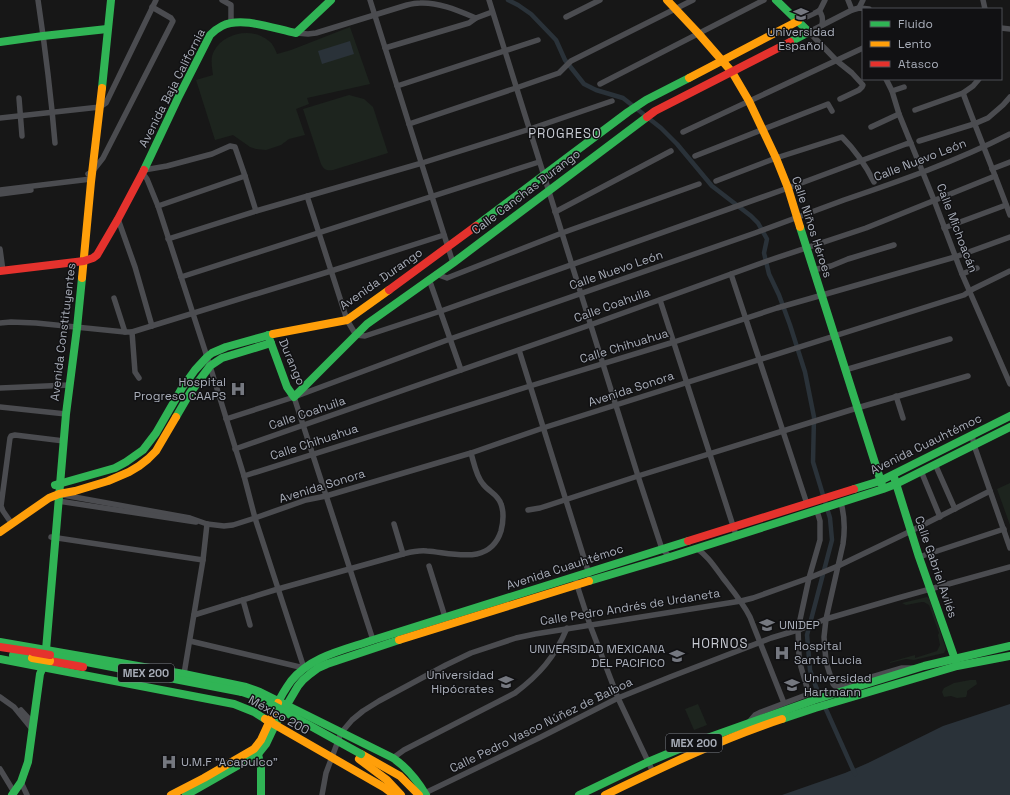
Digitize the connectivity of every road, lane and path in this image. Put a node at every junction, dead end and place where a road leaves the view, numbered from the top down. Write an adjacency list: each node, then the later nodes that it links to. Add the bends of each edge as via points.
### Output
1 (38, 0): 34 (street)
2 (105, 0): 30 (main road, Avenida Constituyentes)
3 (111, 0): 30 (main road, Avenida Constituyentes)
4 (156, 0): 17 (street)
5 (222, 0): 28 (street, via 231,5)
6 (331, 0): 32 (main road)
7 (370, 0): 24 (street)
8 (489, 0): 23 (street)
9 (600, 0): 25 (street)
10 (668, 0): 20 (main road, Calle Niños Héroes)
11 (693, 0): 20 (street)
12 (764, 0): 33 (street)
13 (776, 0): 27 (main road)
14 (825, 0): 21 (street)
15 (848, 0): 22 (street)
16 (863, 0): 18 (street)
17 (152, 7): 57 (street, via 106,103); 92 (street, via 173,21 103,158)
18 (859, 8): 19 (street, Calle Canchas Durango); 22 (street, Calle Canchas Durango)
19 (862, 8)
20 (676, 9): 33 (main road, Calle Niños Héroes); 48 (street, via 571,61 559,73)
21 (819, 10): 27 (street); 29 (street, via 823,18)
22 (852, 10): 29 (street, Calle Canchas Durango)
23 (492, 12): 26 (street); 39 (street)
24 (374, 15): 26 (street, via 420,3 445,7); 32 (street, via 316,33); 37 (street)
25 (566, 17)
26 (476, 18): 37 (street, via 469,23)
27 (798, 21): 31 (main road); 40 (main road, Avenida Durango)
28 (231, 22): 32 (main road, via 246,22); 87 (main road, Avenida Baja California, via 222,25 210,35)
29 (822, 25): 31 (street, Calle Canchas Durango)
30 (105, 29): 34 (main road); 57 (main road, Avenida Constituyentes)
31 (809, 32): 41 (street); 42 (main road, Calle Canchas Durango)
32 (296, 33)
33 (698, 33): 40 (main road, Calle Niños Héroes); 45 (street)
34 (43, 36): 36 (main road); 62 (street)
35 (538, 40): 39 (street)
36 (0, 42)
37 (385, 48): 46 (street)
38 (862, 48): 41 (street)
39 (505, 51): 46 (street); 48 (street)
40 (722, 61): 42 (main road, Calle Niños Héroes); 53 (main road, Avenida Durango)
41 (837, 61): 54 (street, via 863,85 859,90); 56 (street)
42 (732, 72): 56 (main road, Calle Niños Héroes); 59 (main road, Calle Canchas Durango)
43 (886, 80): 49 (street, Calle Michoacán)
44 (978, 80): 50 (street)
45 (600, 84)
46 (397, 86): 67 (street)
47 (904, 87): 49 (street)
48 (516, 88): 67 (street); 70 (street)
49 (892, 91): 63 (street, Calle Michoacán)
50 (963, 93): 60 (street); 68 (street)
51 (1010, 97): 68 (street, via 988,118)
52 (18, 98): 64 (street)
53 (648, 98): 58 (main road, Avenida Durango); 59 (main road)
54 (840, 98)
55 (612, 101): 70 (street)
56 (749, 101): 71 (main road, Calle Niños Héroes); 72 (street)
57 (98, 107): 62 (street); 92 (main road, Avenida Constituyentes)
58 (631, 110): 66 (main road); 89 (main road, Avenida Durango)
59 (657, 110): 66 (main road, Calle Canchas Durango)
60 (915, 110)
61 (832, 111): 71 (street, via 828,104)
62 (53, 113): 64 (street); 76 (street)
63 (899, 114): 69 (street); 77 (street, Calle Michoacán)
64 (20, 116): 65 (street); 74 (street)
65 (0, 118)
66 (640, 122): 98 (main road, Calle Canchas Durango)
67 (409, 124): 85 (street)
68 (974, 124): 75 (street); 78 (street)
69 (871, 127)
70 (530, 129): 83 (street); 85 (street)
71 (763, 129): 80 (street); 81 (main road, Calle Niños Héroes)
72 (683, 132)
73 (1010, 134): 78 (street, Calle Nuevo León)
74 (22, 136)
75 (919, 141)
76 (55, 143)
77 (911, 143): 82 (street); 88 (street, Calle Michoacán)
78 (984, 147): 86 (street); 88 (street, Calle Nuevo León)
79 (672, 151): 106 (street)
80 (695, 156)
81 (776, 158): 82 (street, via 842,137); 93 (street); 96 (main road, Calle Niños Héroes)
82 (861, 160): 94 (street); 96 (street)
83 (540, 162): 89 (street); 101 (street)
84 (1010, 162): 86 (street)
85 (422, 163): 100 (street); 101 (street)
86 (992, 169): 91 (street)
87 (143, 171): 90 (street, via 191,160 230,146 236,149); 104 (street); 109 (main road, Avenida Baja California)
88 (923, 173): 102 (street, Calle Michoacán); 108 (street, Calle Nuevo León)
89 (544, 175): 98 (street); 117 (main road, Avenida Durango)
90 (245, 176): 104 (street); 105 (street)
91 (995, 176): 102 (street, Calle Coahuila); 103 (street)
92 (89, 178): 97 (street); 99 (street); 121 (main road, Avenida Constituyentes)
93 (716, 181)
94 (874, 182)
95 (699, 184): 112 (street)
96 (788, 188): 108 (main road, Calle Niños Héroes); 123 (street)
97 (0, 190)
98 (548, 190): 106 (street); 122 (main road, Calle Canchas Durango)
99 (0, 194)
100 (307, 196): 105 (street); 111 (street)
101 (432, 197): 111 (street); 113 (street)
102 (934, 200): 110 (street, Calle Michoacán); 118 (street, Calle Coahuila, via 866,228)
103 (1006, 205): 107 (street); 110 (street)
104 (158, 206): 115 (street)
105 (256, 211): 115 (street)
106 (555, 212): 112 (street)
107 (1010, 215)
108 (797, 217): 118 (main road, Calle Niños Héroes); 135 (street, Calle Nuevo León)
109 (118, 219): 121 (main road, Avenida Baja California, via 97,255); 145 (street)
110 (944, 228): 120 (street, Calle Michoacán)
111 (319, 232): 127 (street); 132 (street)
112 (562, 233): 123 (street); 129 (street, via 447,278)
113 (444, 235): 117 (street); 127 (street)
114 (1010, 237): 120 (street, Calle Chihuahua)
115 (168, 239): 132 (street)
116 (894, 245): 126 (street)
117 (448, 247): 122 (street); 142 (main road, Avenida Durango)
118 (807, 248): 126 (main road, Calle Niños Héroes); 130 (street, Calle Coahuila)
119 (0, 249): 125 (street)
120 (955, 257): 131 (street, Calle Michoacán); 136 (street, Calle Chihuahua)
121 (83, 260): 125 (main road); 146 (main road, Avenida Constituyentes)
122 (452, 263): 129 (main road, Calle Canchas Durango)
123 (572, 264): 135 (street); 139 (street)
124 (977, 268): 131 (street)
125 (2, 269)
126 (813, 270): 136 (main road, Calle Niños Héroes)
127 (331, 271): 140 (street); 142 (street)
128 (1010, 271): 134 (street, Avenida Sonora)
129 (436, 274): 133 (main road, Calle Canchas Durango)
130 (731, 274): 138 (street, Calle Coahuila); 141 (street)
131 (962, 274): 134 (street, Calle Michoacán)
132 (181, 277): 140 (street)
133 (429, 279): 139 (street); 149 (main road, Calle Canchas Durango)
134 (969, 292): 150 (street, Avenida Sonora); 165 (street, Calle Michoacán)
135 (581, 294): 144 (street); 152 (street, Calle Nuevo León)
136 (821, 295): 141 (street, Calle Chihuahua); 150 (main road, Calle Niños Héroes)
137 (114, 298): 147 (street)
138 (660, 300): 144 (street, Calle Coahuila); 154 (street)
139 (441, 311): 149 (street, via 365,336); 152 (street)
140 (192, 314): 145 (street); 156 (street)
141 (745, 319): 154 (street, Calle Chihuahua); 157 (street)
142 (347, 320): 149 (street); 151 (main road, Avenida Durango)
143 (0, 323): 146 (street, via 36,323)
144 (590, 325): 155 (street, Calle Coahuila); 158 (street)
145 (152, 326): 148 (street)
146 (75, 328): 147 (street); 166 (main road, Avenida Constituyentes)
147 (125, 332): 148 (street)
148 (132, 332): 163 (street, via 135,372)
149 (356, 334): 170 (main road)
150 (834, 336): 157 (street, Avenida Sonora); 161 (main road, Calle Niños Héroes)
151 (269, 339): 156 (main road, Avenida Durango, via 218,350); 159 (main road, via 222,358); 170 (main road, Durango, via 287,387)
152 (450, 339): 160 (street); 170 (street, Calle Nuevo León)
153 (950, 339): 161 (street)
154 (674, 342): 158 (street, Calle Chihuahua); 164 (street)
155 (519, 350): 160 (street, Calle Coahuila); 167 (street)
156 (207, 357): 159 (street); 186 (main road, Avenida Durango, via 182,388)
157 (759, 360): 164 (street, Avenida Sonora); 181 (street)
158 (603, 364): 167 (street, Calle Chihuahua); 171 (street)
159 (210, 366): 177 (street); 190 (main road, via 190,393)
160 (461, 370): 178 (street, Calle Coahuila)
161 (845, 370): 173 (main road, Calle Niños Héroes)
162 (968, 376): 169 (street)
163 (138, 378)
164 (687, 382): 171 (street, Avenida Sonora); 189 (street)
165 (1010, 384)
166 (67, 385): 168 (street); 174 (main road, Avenida Constituyentes)
167 (530, 386): 180 (street); 188 (street, Calle Chihuahua)
168 (0, 388)
169 (896, 396): 173 (street); 176 (street)
170 (294, 397): 177 (street, Calle Nuevo León); 178 (street)
171 (615, 405): 180 (street, Avenida Sonora); 195 (street)
172 (0, 407): 174 (street)
173 (857, 408): 181 (street); 199 (main road, Calle Niños Héroes)
174 (64, 413): 183 (main road, Avenida Constituyentes)
175 (1010, 416): 182 (main road, Avenida Cuauhtémoc)
176 (903, 418)
177 (226, 420): 185 (street)
178 (304, 426): 185 (street, Calle Coahuila); 188 (street)
179 (1010, 427): 184 (main road, Avenida Cuauhtémoc)
180 (543, 428): 187 (street, Avenida Sonora); 204 (street)
181 (783, 431): 189 (street); 206 (street)
182 (972, 436): 184 (street); 193 (main road, Avenida Cuauhtémoc)
183 (62, 441): 197 (main road, Avenida Constituyentes); 213 (street, via 11,436 1,506 2,512)
184 (974, 445): 191 (main road, Avenida Cuauhtémoc); 201 (street)
185 (235, 449): 194 (street)
186 (143, 450): 190 (main road); 196 (main road, Avenida Durango, via 115,468)
187 (471, 453): 202 (street, Avenida Sonora); 224 (street, via 482,484 495,494 501,503 502,528 494,546 484,552 462,556 427,551)
188 (312, 454): 194 (street, Calle Chihuahua); 202 (street)
189 (711, 454): 195 (street); 215 (street)
190 (150, 458): 200 (main road, via 119,477)
191 (935, 464): 192 (main road, Avenida Cuauhtémoc); 207 (street)
192 (921, 471): 198 (main road, Avenida Cuauhtémoc); 210 (street)
193 (893, 475): 198 (main road, Calle Gabriel Avilés); 199 (main road, Avenida Cuauhtémoc)
194 (244, 476): 211 (street)
195 (638, 476): 204 (street); 223 (street)
196 (82, 478): 197 (main road, Avenida Durango); 200 (main road)
197 (58, 484): 203 (main road, Avenida Constituyentes)
198 (896, 484): 199 (main road, Avenida Cuauhtémoc); 217 (main road, Calle Gabriel Avilés)
199 (882, 485): 205 (main road, Avenida Cuauhtémoc); 206 (main road, Avenida Cuauhtémoc)
200 (85, 488): 203 (main road)
201 (990, 491): 207 (street, Calle Pedro Andrés de Urdaneta); 216 (street)
202 (326, 496): 211 (street, Avenida Sonora, via 306,500); 231 (street)
203 (56, 498): 212 (street, Avenida Sonora, via 190,518); 213 (main road, via 44,501); 220 (main road, Avenida Constituyentes)
204 (566, 500): 208 (street); 232 (street)
205 (841, 503): 209 (main road, Avenida Cuauhtémoc); 229 (street, via 845,534)
206 (807, 504): 215 (main road, Avenida Cuauhtémoc)
207 (954, 509): 210 (street, Calle Pedro Andrés de Urdaneta)
208 (528, 510)
209 (819, 510): 219 (main road, Avenida Cuauhtémoc); 233 (street, via 820,540)
210 (940, 517): 217 (street, Calle Pedro Andrés de Urdaneta)
211 (255, 518): 212 (street, Avenida Sonora, via 224,526); 235 (street)
212 (204, 523): 227 (street)
213 (12, 524): 218 (main road)
214 (394, 524): 224 (street)
215 (733, 527): 219 (street); 223 (main road, Avenida Cuauhtémoc)
216 (1004, 529): 222 (street); 226 (street)
217 (911, 531): 226 (main road, Calle Gabriel Avilés); 229 (street, Calle Pedro Andrés de Urdaneta)
218 (0, 532)
219 (736, 535): 221 (main road, Avenida Cuauhtémoc)
220 (53, 537): 227 (street); 253 (main road, Avenida Constituyentes)
221 (696, 548): 225 (main road, Avenida Cuauhtémoc); 238 (street, via 705,554)
222 (1010, 548)
223 (662, 549): 225 (street); 232 (main road, Avenida Cuauhtémoc)
224 (403, 554): 231 (street)
225 (670, 557): 232 (main road, Avenida Cuauhtémoc)
226 (919, 557): 236 (main road, Calle Gabriel Avilés)
227 (203, 560): 239 (street)
228 (429, 566): 240 (street)
229 (837, 567): 233 (street, Calle Pedro Andrés de Urdaneta); 241 (street)
230 (1010, 567): 236 (street, Calle Pedro Vasco Núñez de Balboa)
231 (350, 568): 235 (street); 246 (street)
232 (590, 576): 234 (main road, Avenida Cuauhtémoc)
233 (809, 578): 238 (street, Calle Pedro Andrés de Urdaneta); 245 (street)
234 (576, 581): 240 (main road, Avenida Cuauhtémoc); 243 (street); 264 (main road, Avenida Cuauhtémoc, via 327,664 303,680)
235 (278, 589): 237 (street); 257 (street)
236 (931, 589): 241 (street, Calle Pedro Vasco Núñez de Balboa); 256 (main road, Calle Gabriel Avilés)
237 (243, 600): 239 (street); 242 (street)
238 (741, 601): 243 (street, Calle Pedro Andrés de Urdaneta); 249 (street)
239 (194, 615): 247 (street)
240 (445, 617): 246 (main road, Avenida Cuauhtémoc)
241 (823, 620): 245 (street, Calle Pedro Vasco Núñez de Balboa); 260 (street, via 824,650)
242 (250, 624)
243 (590, 625): 244 (street, Calle Pedro Andrés de Urdaneta); 263 (street)
244 (567, 628): 270 (street, Calle Pedro Andrés de Urdaneta, via 516,638 446,664 363,711); 274 (street, via 554,654 528,684)
245 (800, 629): 249 (street, Calle Pedro Vasco Núñez de Balboa); 265 (street, via 799,656 808,693)
246 (374, 640): 257 (main road, Avenida Cuauhtémoc, via 323,657)
247 (190, 641): 257 (street); 259 (street)
248 (0, 642): 253 (main road)
249 (760, 643): 263 (street, Calle Pedro Vasco Núñez de Balboa); 265 (street)
250 (1010, 646): 256 (main road, MEX 200)
251 (0, 647): 253 (main road, MEX 200)
252 (0, 653): 253 (main road, MEX 200)
253 (42, 654): 258 (main road, Avenida Constituyentes); 259 (main road, México 200); 273 (main road, México 200 / MEX 200, bridge, via 260,698)
254 (1010, 656): 256 (main road, MEX 200)
255 (0, 659): 258 (main road, México 200)
256 (956, 662): 260 (main road, MEX 200, via 915,668); 266 (main road, MEX 200, via 836,702)
257 (304, 668): 264 (main road, Avenida Cuauhtémoc, via 290,682)
258 (40, 669): 267 (main road, México 200, via 234,704 254,712); 269 (main road, Avenida Constituyentes)
259 (184, 674): 264 (main road, México 200, via 246,687)
260 (834, 690): 266 (main road, MEX 200)
261 (0, 693): 269 (street, via 16,706)
262 (0, 697): 269 (street)
263 (618, 698): 275 (street); 280 (street, Calle Pedro Vasco Núñez de Balboa)
264 (282, 703): 267 (main road, Avenida Cuauhtémoc); 270 (main road, México 200)
265 (784, 704): 268 (street, via 755,715)
266 (815, 704): 268 (main road, MEX 200); 277 (main road, MEX 200)
267 (272, 724): 271 (main road, Avenida Cuauhtémoc, via 266,744); 272 (main road, México 200); 282 (main road, Avenida Cuauhtémoc, via 254,749)
268 (747, 724): 275 (main road, MEX 200)
269 (32, 726): 278 (main road, Avenida Constituyentes, via 28,762)
270 (341, 733): 272 (street, Calle Pedro Andrés de Urdaneta); 274 (main road, México 200)
271 (258, 754): 283 (main road, Avenida Cuauhtémoc); 284 (main road, via 261,760)
272 (331, 757): 285 (street, Calle Pedro Andrés de Urdaneta); 286 (main road, México 200)
273 (360, 757): 280 (main road, MEX 200, via 390,770); 287 (main road, MEX 200, via 382,774)
274 (393, 758): 280 (main road, México 200, via 410,771)
275 (648, 762): 277 (street); 288 (main road, MEX 200)
276 (0, 769): 279 (street)
277 (653, 772): 289 (main road, MEX 200)
278 (21, 782): 279 (main road, Avenida Constituyentes); 281 (street)
279 (13, 794)
280 (423, 794)
281 (27, 795)
282 (171, 795)
283 (186, 795)
284 (261, 795)
285 (322, 795)
286 (394, 795)
287 (402, 795)
288 (579, 795)
289 (605, 795)

